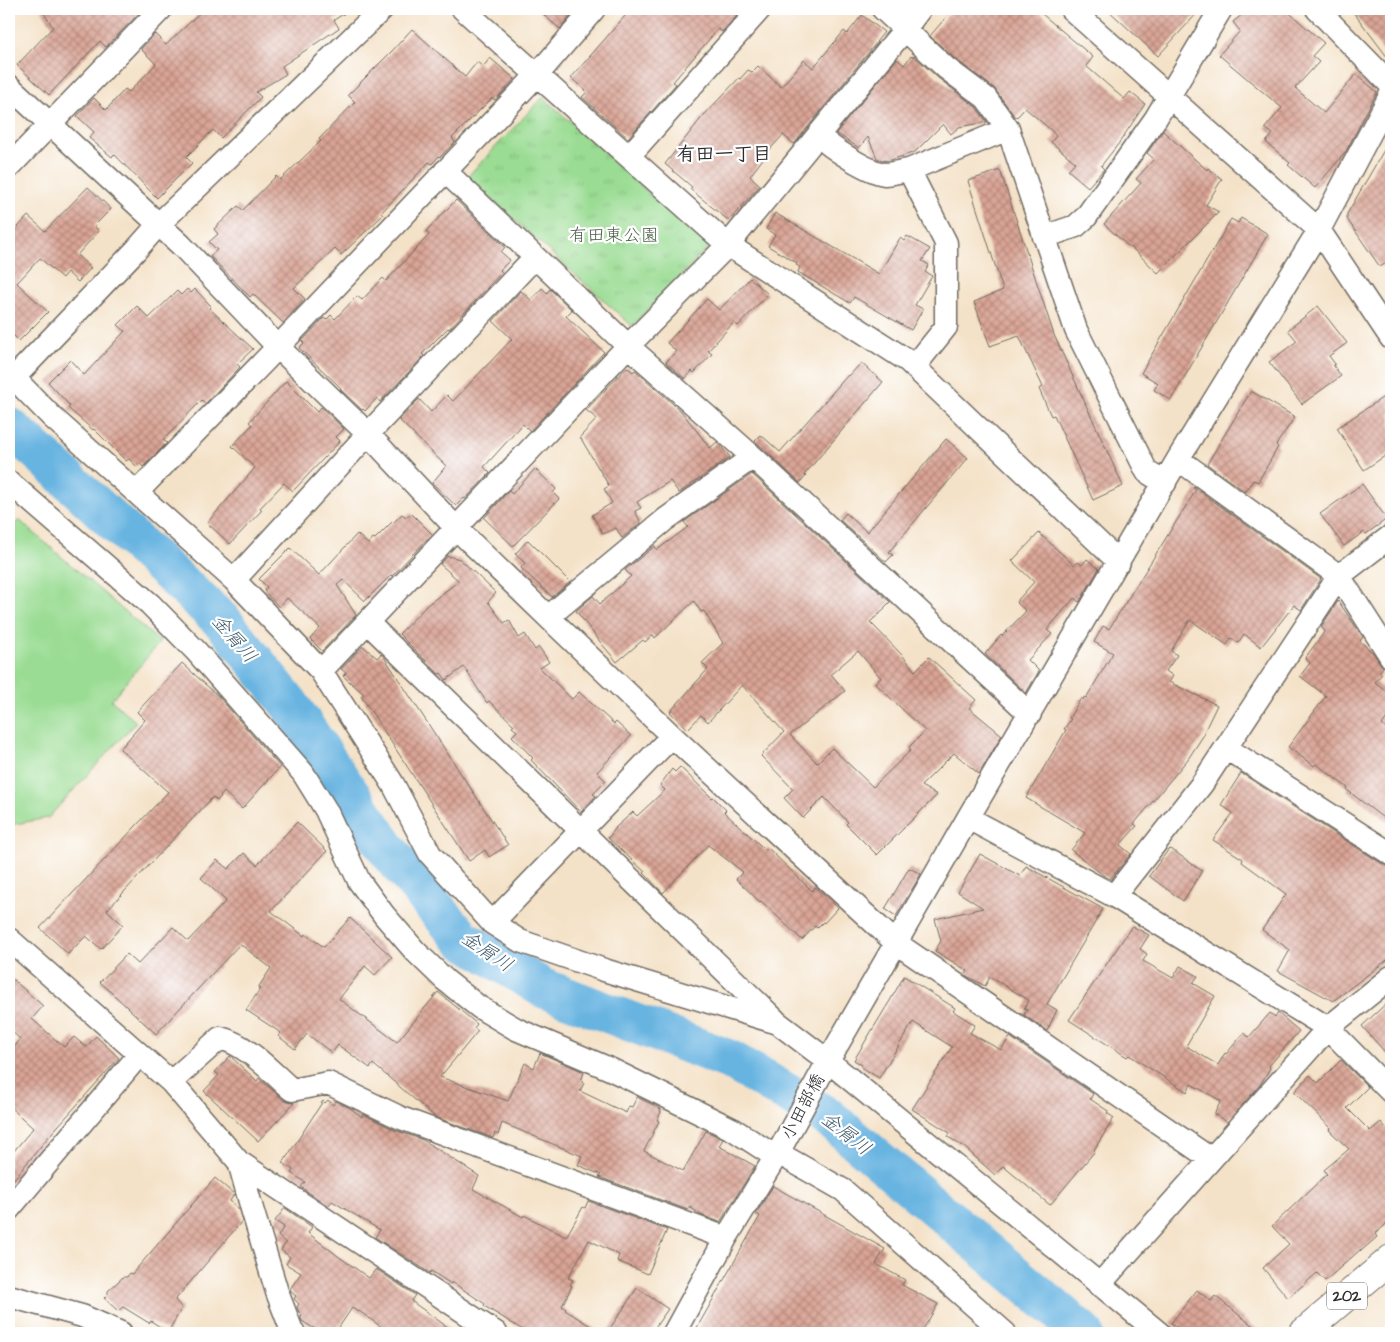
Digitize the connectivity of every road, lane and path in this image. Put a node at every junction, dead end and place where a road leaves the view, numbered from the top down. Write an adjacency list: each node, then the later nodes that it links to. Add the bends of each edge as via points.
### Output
1 (161, 9): 17 (street)
2 (382, 9): 24 (street)
3 (463, 9): 12 (street)
4 (594, 9): 12 (street)
5 (760, 9): 20 (street)
6 (883, 9): 11 (street)
7 (920, 9): 11 (street)
8 (1071, 9): 16 (street)
9 (1221, 9): 16 (street)
10 (1317, 9): 13 (street)
11 (905, 29): 18 (street, via 946,68 986,98); 19 (street)
12 (538, 74): 20 (street); 23 (street)
13 (1391, 85)
14 (9, 86): 17 (street)
15 (1391, 94): 25 (street, 小田部橋)
16 (1169, 96): 25 (street); 26 (street, via 1086,217 1076,226)
17 (50, 125): 21 (street); 24 (street)
18 (1008, 129): 22 (street); 26 (street)
19 (818, 136): 22 (street, via 874,172 887,174); 27 (street)
20 (629, 156): 27 (street)
21 (9, 167)
22 (909, 170): 32 (street, via 946,243 946,327)
23 (445, 171): 28 (street); 31 (street)
24 (159, 224): 31 (street); 33 (street)
25 (1319, 230): 29 (street); 36 (street, 小田部橋)
26 (1044, 237): 38 (street, via 1076,330 1147,472)
27 (728, 244): 30 (street); 32 (street)
28 (535, 257): 30 (street); 34 (street)
29 (1391, 338)
30 (628, 346): 35 (street); 40 (street)
31 (278, 347): 34 (street); 39 (street)
32 (914, 367): 42 (street)
33 (11, 378): 39 (street)
34 (368, 434): 40 (street); 44 (street)
35 (753, 457): 45 (street, via 666,519); 49 (street)
36 (1178, 460): 38 (street, 小田部橋); 43 (street)
37 (9, 482): 66 (street, via 150,604 196,651 303,773 326,810 360,881 414,951 445,980 478,1007 516,1029 610,1069 734,1130)
38 (1165, 483): 42 (street, 小田部橋)
39 (137, 492): 44 (street)
40 (456, 528): 45 (street); 46 (street)
41 (1391, 536): 43 (street)
42 (1119, 562): 49 (street, 小田部橋)
43 (1339, 576): 47 (street); 51 (street)
44 (234, 580): 48 (street)
45 (548, 617): 50 (street)
46 (368, 623): 48 (street); 53 (street)
47 (1391, 657)
48 (322, 671): 56 (street, via 393,784 430,854)
49 (1030, 714): 52 (street, 小田部橋)
50 (672, 736): 53 (street); 57 (street)
51 (1226, 748): 54 (street); 55 (street, via 1202,784)
52 (968, 818): 55 (street); 57 (street, 小田部橋)
53 (580, 832): 56 (street); 60 (street)
54 (1391, 854)
55 (1114, 896): 61 (street)
56 (492, 922): 60 (street, via 520,941)
57 (896, 943): 63 (street, 小田部橋); 67 (street)
58 (12, 949): 62 (street)
59 (1391, 977): 61 (street)
60 (778, 1023): 63 (street)
61 (1328, 1028): 65 (street); 67 (street)
62 (139, 1055): 64 (street); 69 (street)
63 (828, 1060): 66 (street, 小田部橋); 73 (street)
64 (170, 1082): 68 (street); 70 (street, via 220,1038 229,1040 292,1090 328,1083 401,1118)
65 (1391, 1092)
66 (777, 1155): 70 (street, 小田部橋); 79 (street, via 843,1190)
67 (1211, 1159): 73 (street)
68 (239, 1162): 76 (street, via 277,1292); 77 (street)
69 (9, 1209)
70 (726, 1238): 78 (street, 小田部橋)
71 (1391, 1259): 81 (highway, 202)
72 (1391, 1283): 82 (highway, 202)
73 (1100, 1285): 80 (street)
74 (9, 1296): 75 (street, via 82,1316)
75 (121, 1333)
76 (294, 1333)
77 (496, 1333)
78 (674, 1333)
79 (1006, 1333)
80 (1159, 1333)
81 (1303, 1333)
82 (1330, 1333)

